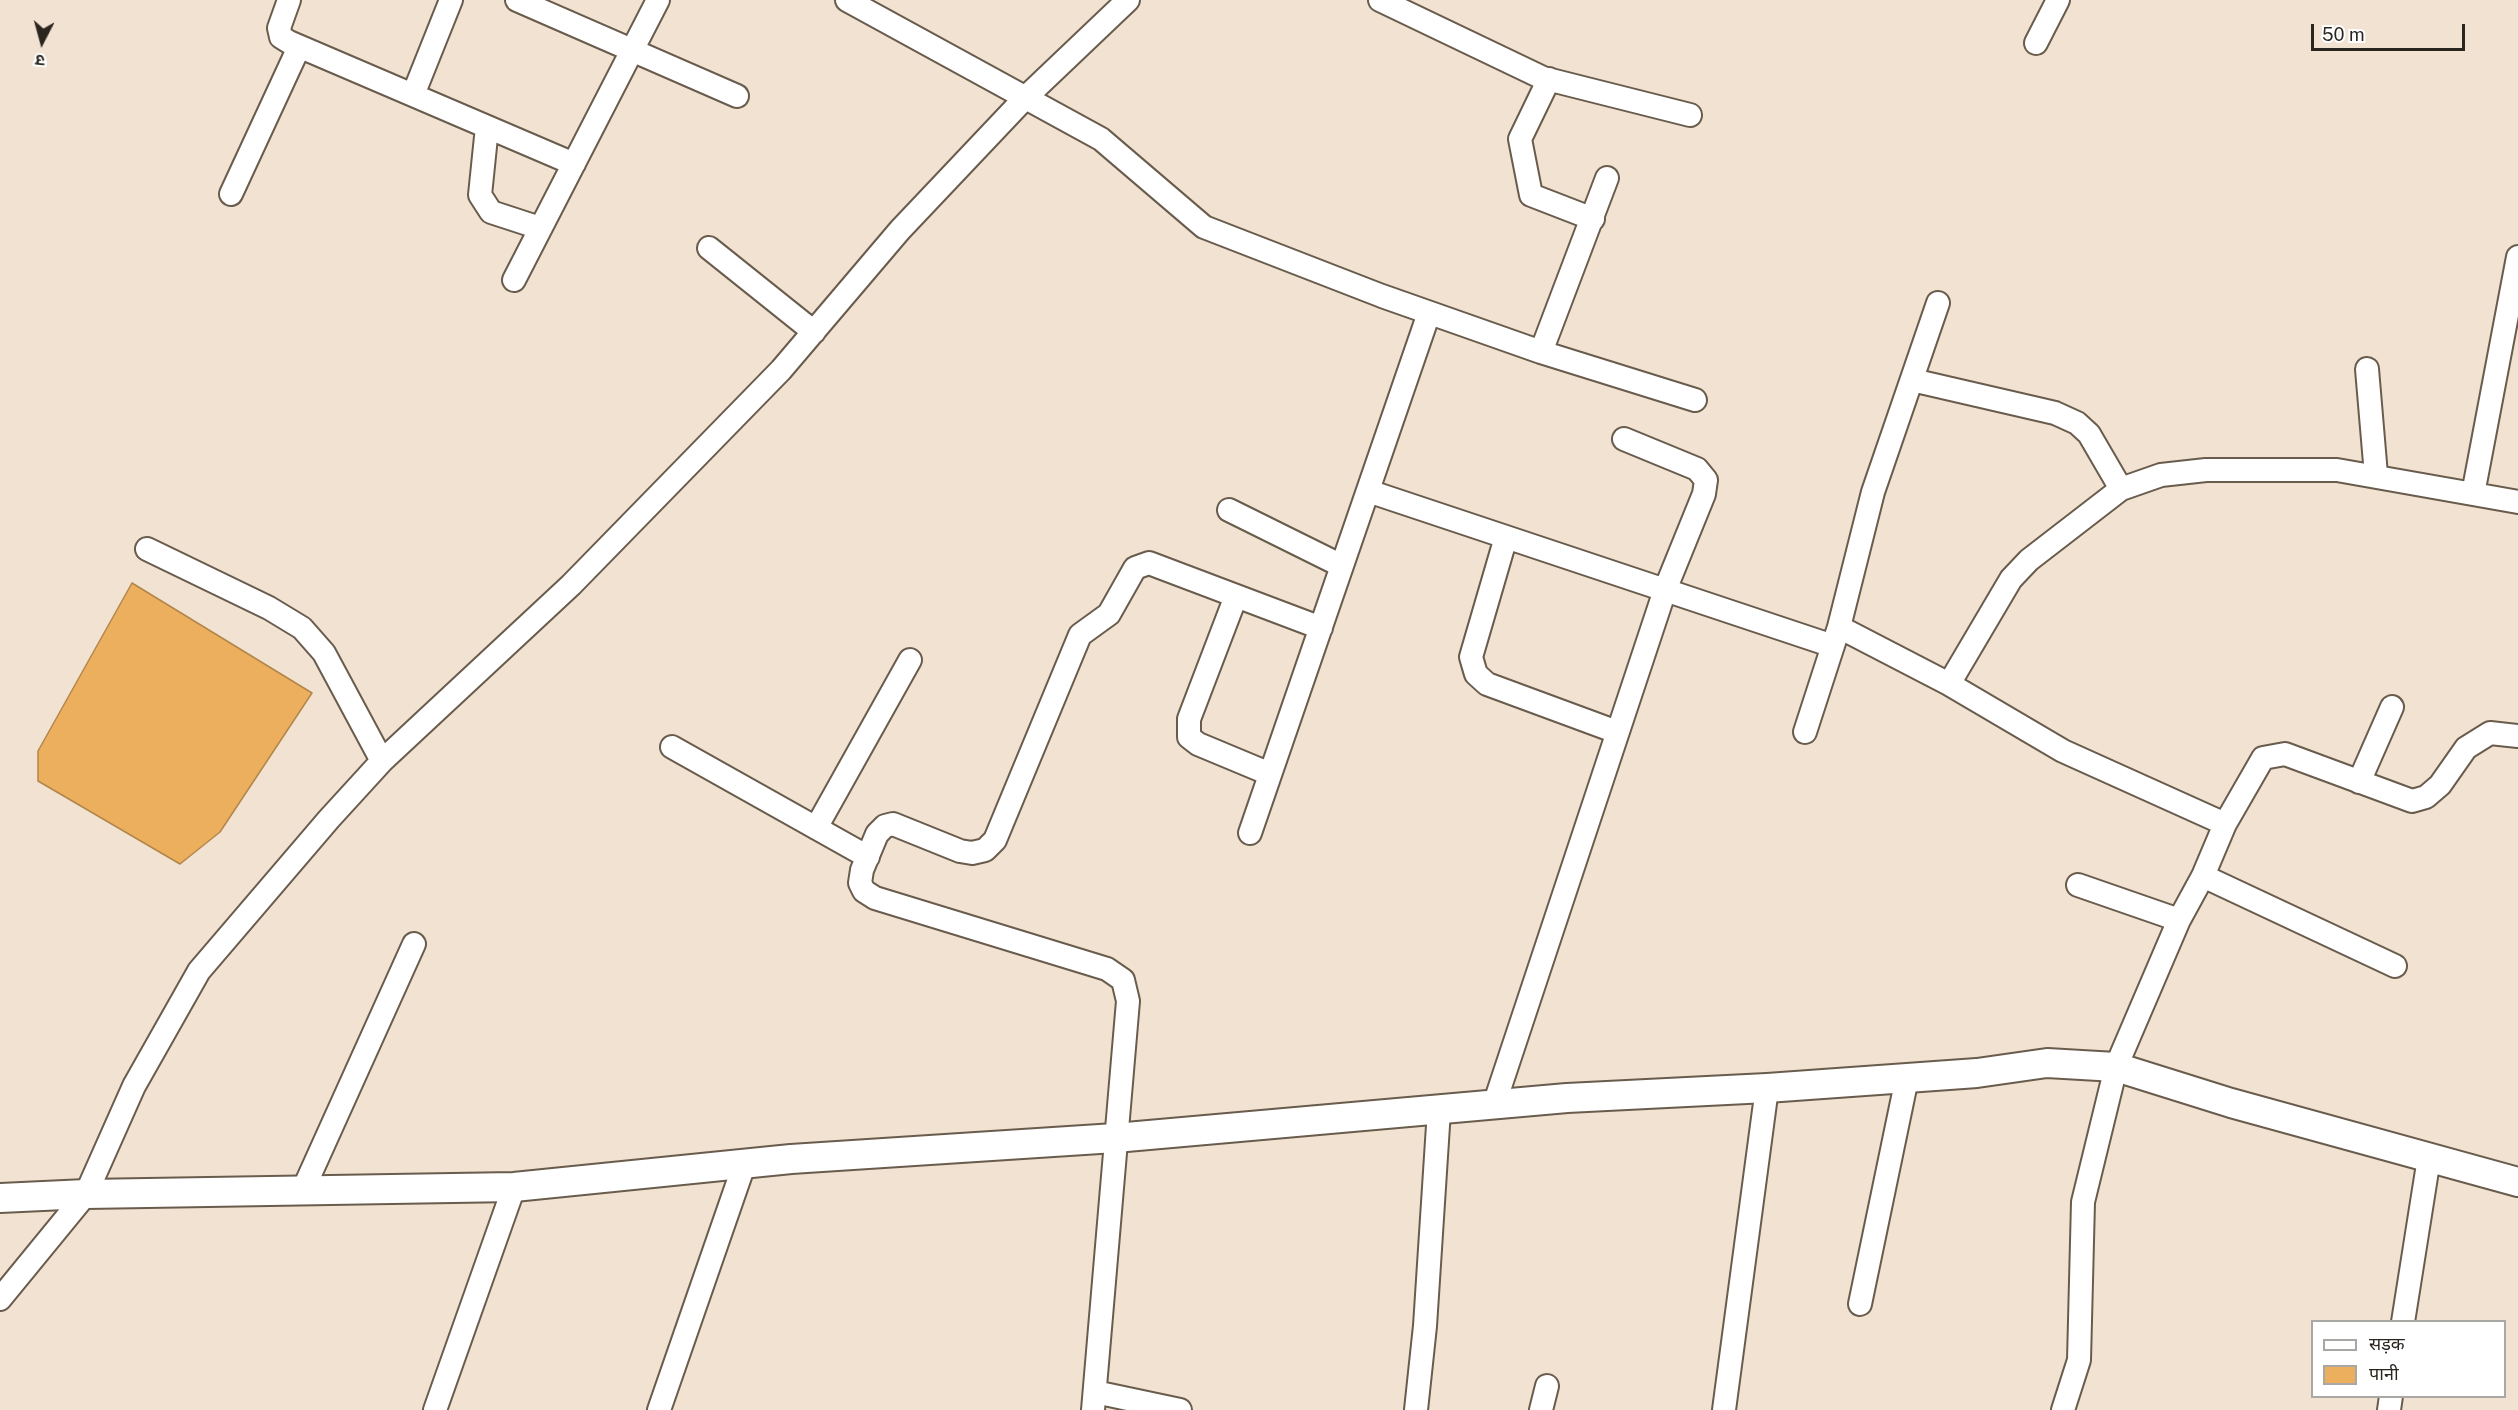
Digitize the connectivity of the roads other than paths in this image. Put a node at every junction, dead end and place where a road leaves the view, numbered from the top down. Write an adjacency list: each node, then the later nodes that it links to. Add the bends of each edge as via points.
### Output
1 (289, 0): 10 (street, via 279,28 282,37)
2 (451, 0): 13 (street)
3 (516, 0): 11 (street)
4 (658, 0): 11 (street)
5 (847, 0): 15 (street)
6 (1128, 0): 15 (street)
7 (1380, 0): 12 (street)
8 (2052, 2): 9 (street)
9 (2036, 43)
10 (298, 47): 13 (street); 20 (street)
11 (632, 50): 14 (street); 18 (street)
12 (1549, 79): 16 (street); 21 (street, via 1520,139 1531,195)
13 (413, 95): 17 (street)
14 (737, 96)
15 (1024, 99): 27 (street, via 1101,139 1204,227); 28 (street, via 900,230)
16 (1690, 115)
17 (487, 127): 18 (street); 22 (street, via 480,195 491,212)
18 (574, 164): 22 (street)
19 (1607, 178): 21 (street)
20 (231, 194)
21 (1593, 219): 29 (street)
22 (540, 228): 25 (street)
23 (709, 248): 28 (street)
24 (2518, 257): 37 (street)
25 (514, 280)
26 (1938, 303): 31 (street)
27 (1429, 313): 29 (street); 36 (street)
28 (814, 332): 54 (street, via 782,370 571,585)
29 (1541, 352): 32 (street)
30 (2367, 369): 34 (street)
31 (1912, 380): 35 (street, via 2055,413 2077,423 2089,434); 46 (street, via 1873,492)
32 (1695, 400)
33 (1624, 439): 43 (street, via 1697,469 1706,480 1704,494)
34 (2376, 475): 35 (street, via 2337,470 2206,470 2161,475); 37 (street)
35 (2121, 489): 48 (street, via 2054,539 2011,579)
36 (1368, 491): 40 (street); 42 (street)
37 (2473, 494): 38 (street)
38 (2518, 502)
39 (1229, 510): 42 (street)
40 (1506, 537): 43 (street); 50 (street, via 1471,657 1476,674 1487,684)
41 (147, 549): 54 (street, via 302,628 324,653)
42 (1342, 566): 45 (street)
43 (1665, 590): 46 (street); 50 (street)
44 (1236, 596): 45 (street); 55 (street, via 1189,719 1190,737); 60 (street, via 1149,563 1135,568 1109,614 1080,635 995,840 985,850 972,853 893,824 877,834)
45 (1321, 628): 55 (street)
46 (1836, 636): 48 (street); 51 (street)
47 (910, 660): 58 (street)
48 (1949, 684): 57 (street, via 2063,751)
49 (2392, 707): 56 (street)
50 (1617, 732): 69 (street)
51 (1805, 732)
52 (2518, 736): 56 (street, via 2490,733 2466,748 2427,797 2412,801)
53 (672, 747): 58 (street)
54 (382, 761): 77 (street, via 200,972 134,1086)
55 (1270, 774): 59 (street)
56 (2359, 782): 57 (street, via 2284,754 2263,758)
57 (2225, 824): 61 (street)
58 (816, 828): 60 (street)
59 (1250, 833)
60 (868, 856): 71 (street, via 860,883 875,898 1107,969 1124,980 1128,1001)
61 (2203, 876): 63 (street); 65 (street)
62 (2078, 885): 63 (street)
63 (2179, 920): 66 (street)
64 (414, 944): 76 (street)
65 (2395, 966)
66 (2116, 1067): 67 (main road, via 2047,1063); 72 (main road); 90 (street, via 2083,1202 2079,1360)
67 (1907, 1078): 68 (main road); 80 (street)
68 (1767, 1088): 69 (main road); 89 (street)
69 (1494, 1105): 70 (main road)
70 (1438, 1110): 71 (main road); 87 (street)
71 (1115, 1138): 73 (main road); 83 (street)
72 (2429, 1158): 74 (main road); 81 (street)
73 (744, 1165): 75 (main road); 85 (street)
74 (2518, 1182)
75 (514, 1187): 76 (main road); 84 (street)
76 (303, 1191): 77 (main road)
77 (86, 1194): 78 (main road); 79 (street)
78 (0, 1198)
79 (0, 1299)
80 (1860, 1304)
81 (2403, 1320)
82 (1547, 1386): 88 (street)
83 (1094, 1401): 86 (street)
84 (435, 1410)
85 (659, 1410)
86 (1180, 1410)
87 (1416, 1410)
88 (1541, 1410)
89 (1724, 1410)
90 (2063, 1410)

